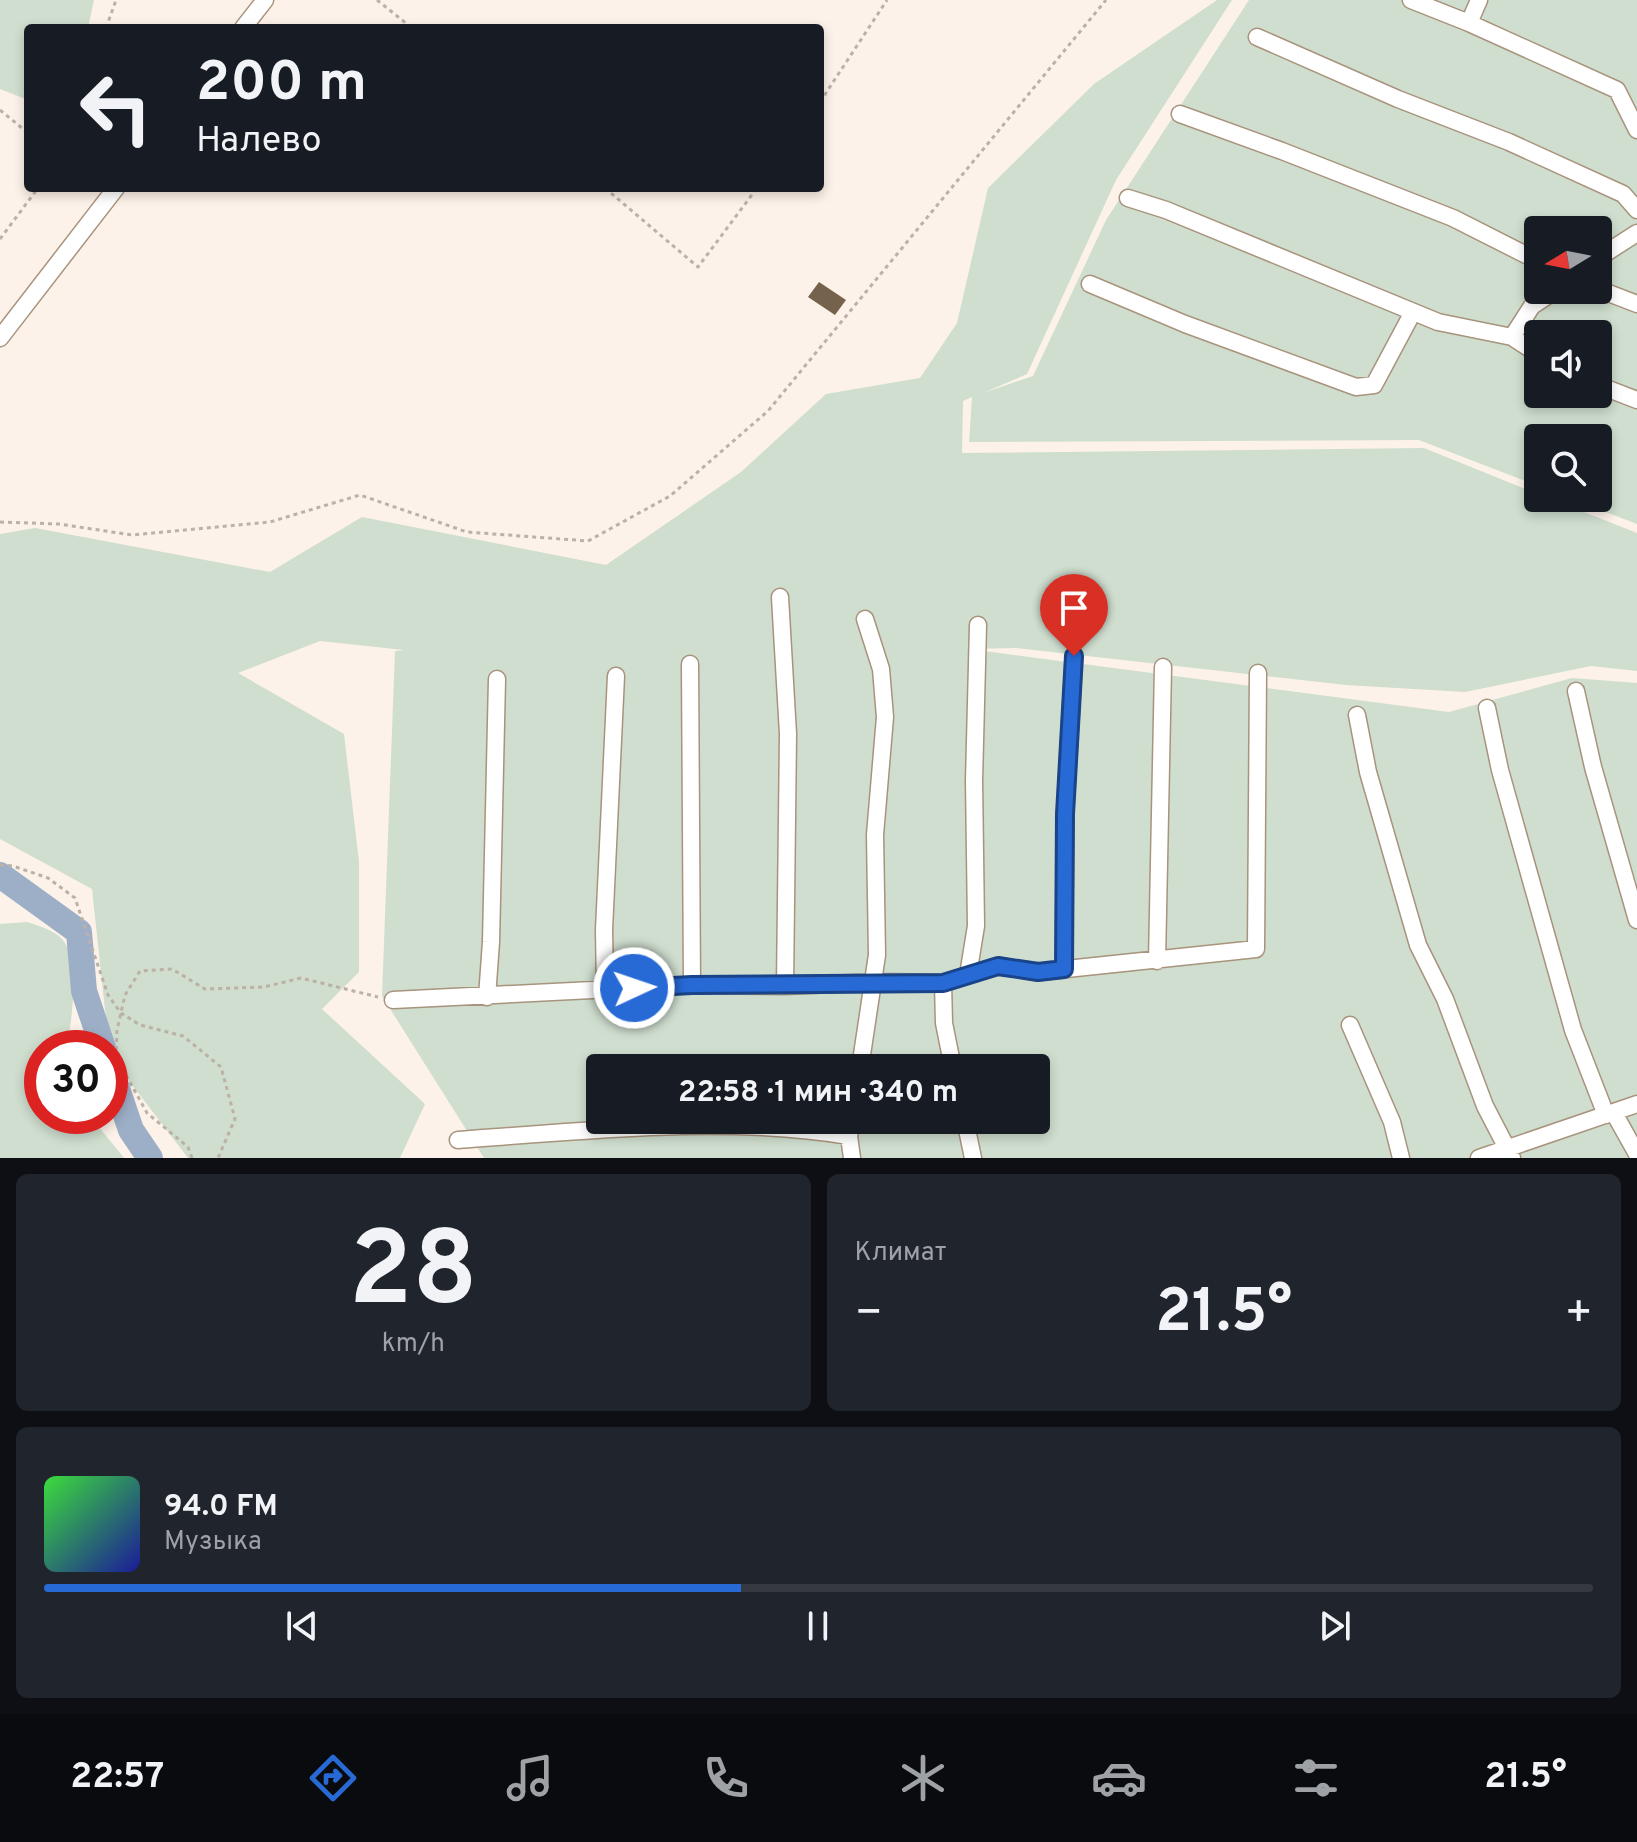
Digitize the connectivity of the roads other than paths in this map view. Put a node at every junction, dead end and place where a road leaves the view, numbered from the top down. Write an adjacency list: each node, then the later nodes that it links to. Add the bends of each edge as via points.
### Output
1 (265, 0): 5 (street)
2 (1411, 0): 4 (street)
3 (1479, 0): 4 (street)
4 (1469, 23): 8 (street, via 1617,90)
5 (246, 24)
6 (1257, 37): 11 (street, via 1509,142 1623,194)
7 (1180, 114): 14 (street, via 1453,218)
8 (1637, 130)
9 (113, 192): 21 (street)
10 (1128, 198): 19 (street)
11 (1637, 210)
12 (1637, 233): 13 (street)
13 (1612, 249)
14 (1524, 254)
15 (1090, 284): 19 (street, via 1356,387 1374,385)
16 (1612, 294): 18 (street)
17 (1535, 304): 20 (street)
18 (1637, 304)
19 (1413, 312): 20 (street)
20 (1512, 337): 22 (street)
21 (0, 338)
22 (1524, 345)
23 (1612, 390): 24 (street)
24 (1637, 400)
25 (780, 597): 44 (street, via 788,734)
26 (865, 619): 41 (street, via 881,669 885,717 875,835)
27 (978, 625): 40 (street, via 976,926)
28 (1074, 656): 39 (street)
29 (690, 664): 43 (street)
30 (1163, 667): 38 (street)
31 (1258, 673): 38 (street, via 1256,949)
32 (616, 676): 45 (street)
33 (497, 679): 46 (street)
34 (1576, 691): 37 (street)
35 (1487, 708): 52 (street, via 1573,1030)
36 (1357, 715): 57 (street, via 1418,945)
37 (1637, 920)
38 (1157, 961): 39 (street)
39 (1064, 969): 40 (street, via 1038,972 998,966)
40 (968, 975): 42 (street)
41 (873, 982): 42 (street); 44 (street); 49 (street)
42 (943, 983): 50 (street)
43 (692, 985): 44 (street); 45 (street)
44 (785, 986)
45 (605, 989): 46 (street)
46 (487, 997): 47 (street)
47 (393, 1000)
48 (1350, 1025): 61 (street, via 1392,1122)
49 (862, 1054)
50 (950, 1054)
51 (1637, 1104): 52 (street)
52 (1610, 1114): 57 (street); 58 (street)
53 (586, 1131): 56 (street)
54 (850, 1134): 59 (street)
55 (968, 1134): 60 (street)
56 (458, 1140)
57 (1509, 1153): 62 (street)
58 (1637, 1154)
59 (852, 1158)
60 (973, 1158)
61 (1401, 1158)
62 (1479, 1158)

